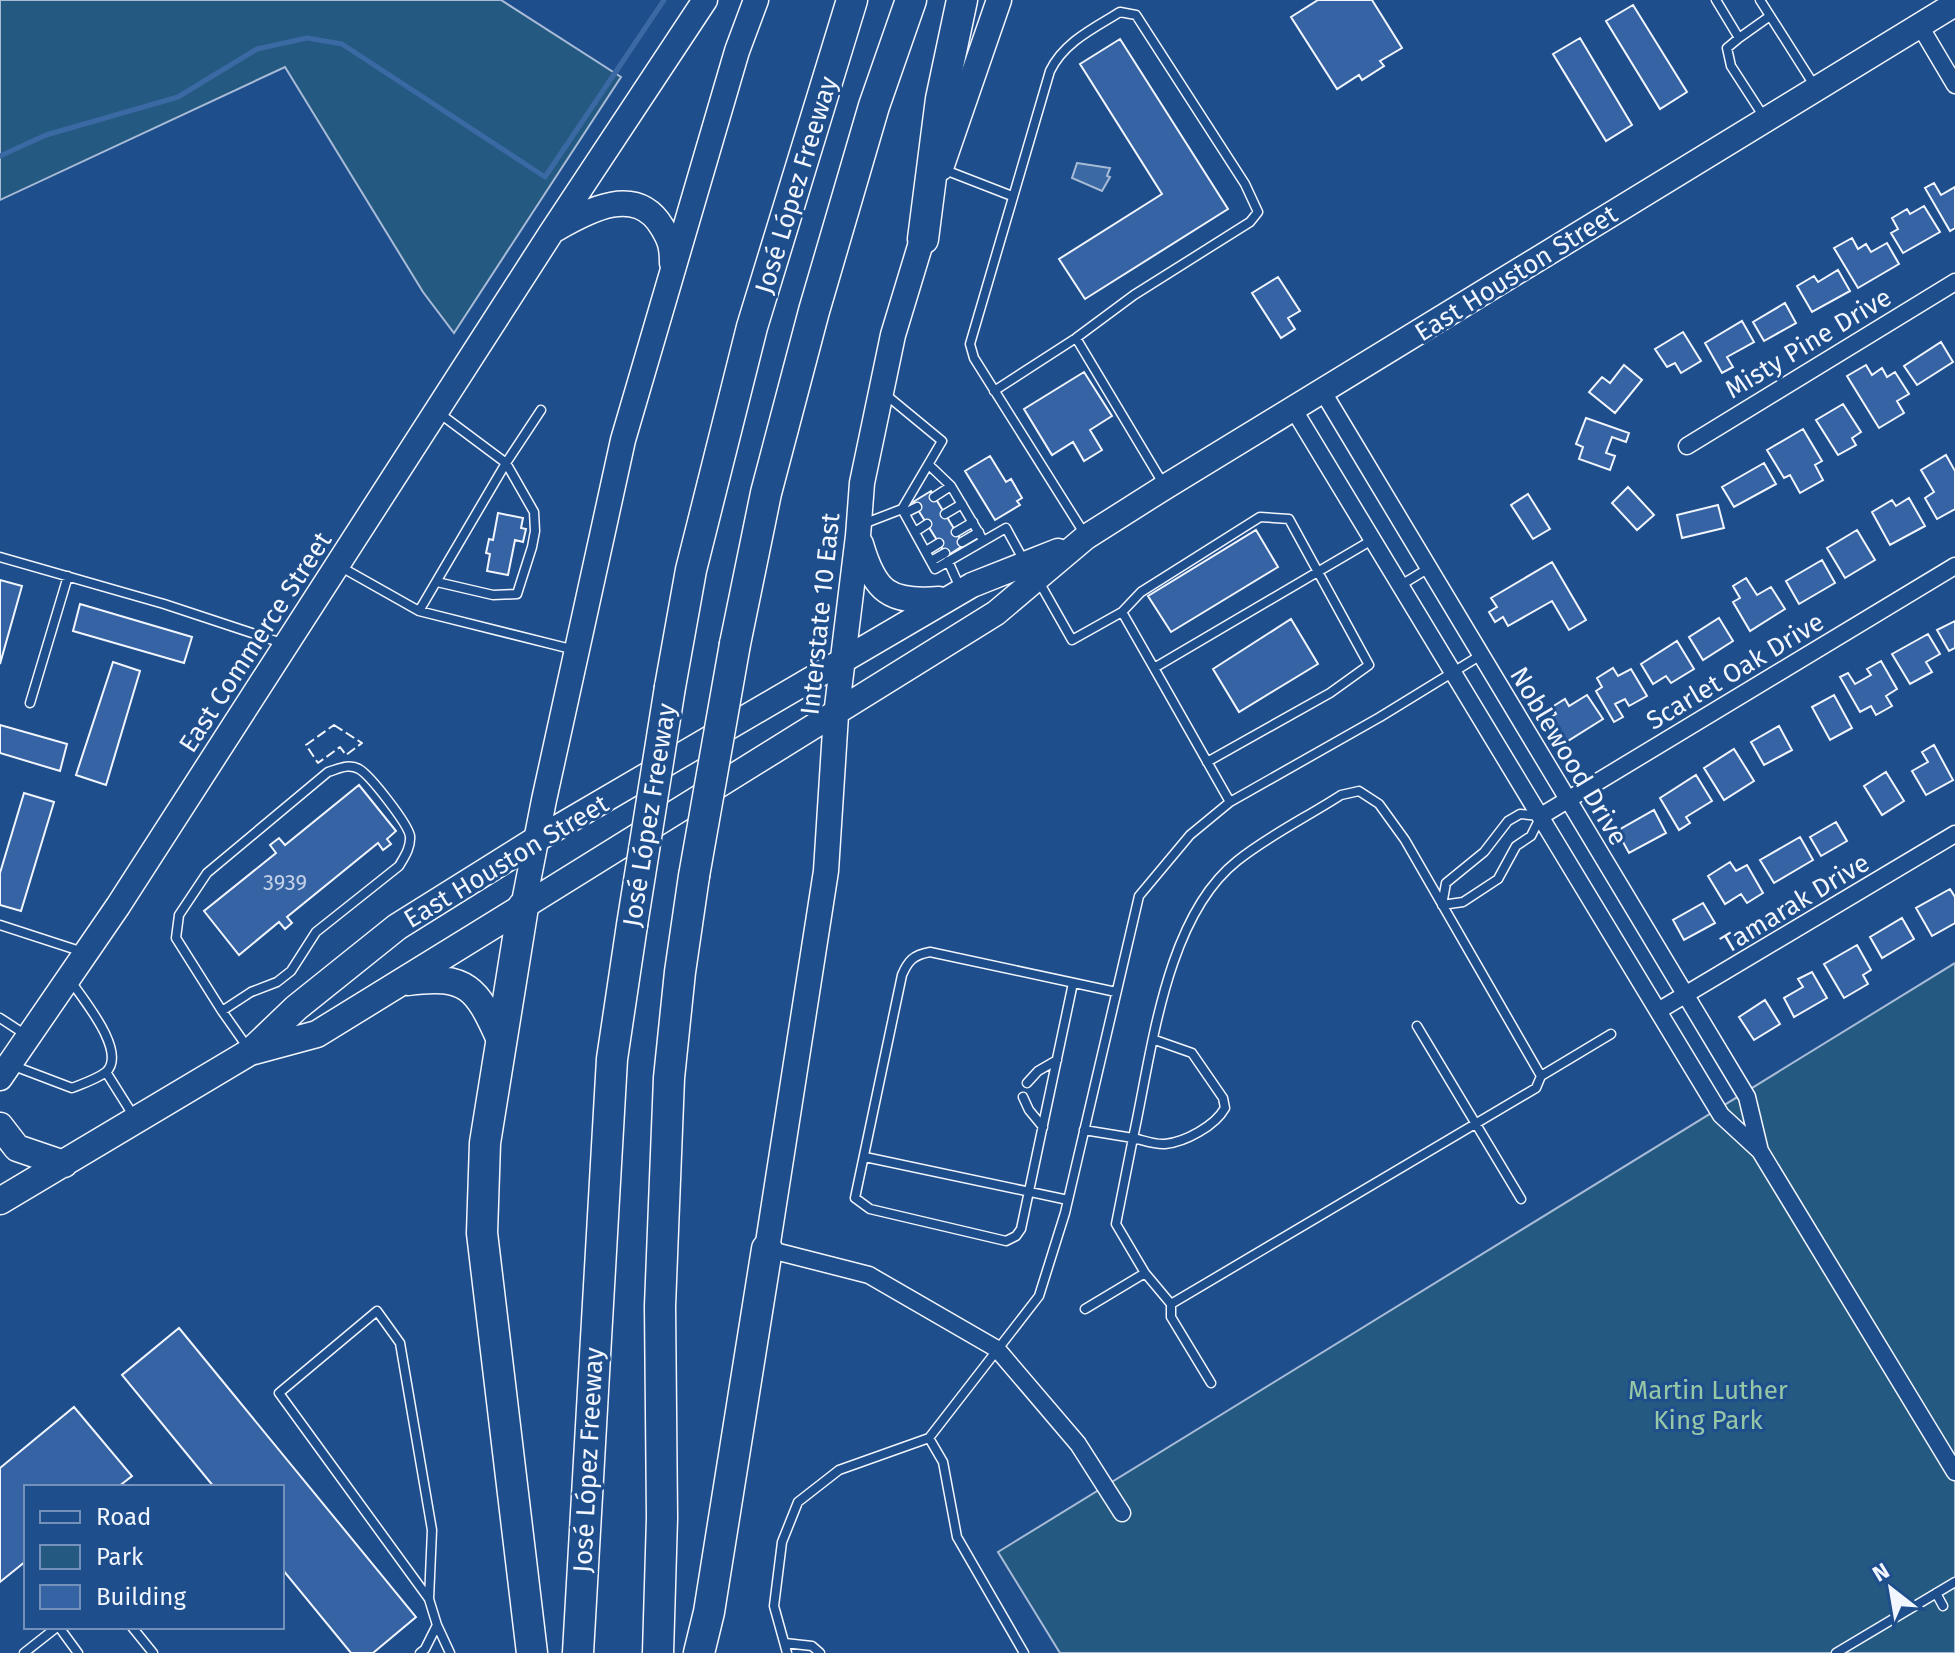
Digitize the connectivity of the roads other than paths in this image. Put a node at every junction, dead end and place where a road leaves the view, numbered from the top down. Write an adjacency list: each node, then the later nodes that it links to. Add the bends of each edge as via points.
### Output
1 (705, 0): 18 (main road, East Commerce Street)
2 (756, 0): 20 (main road)
3 (852, 0): 138 (highway, José López Freeway, bridge, via 752,327 691,570 670,687 612,1059)
4 (911, 0): 139 (highway, José López Freeway, bridge, via 874,106 766,493 694,876 669,1078 660,1306)
5 (962, 0): 19 (highway, via 941,99)
6 (999, 0): 16 (main road, Interstate 10 East)
7 (1716, 0): 12 (lane)
8 (1760, 0): 10 (lane)
9 (1955, 4): 11 (main road, East Houston Street)
10 (1770, 16): 12 (lane); 14 (lane)
11 (1920, 26): 13 (street); 14 (main road, East Houston Street)
12 (1739, 38): 15 (lane, via 1727,48 1731,66)
13 (1955, 85)
14 (1816, 89): 15 (main road, East Houston Street)
15 (1766, 120): 25 (main road, East Houston Street)
16 (941, 168): 17 (lane); 19 (main road, Interstate 10 East)
17 (1012, 196): 22 (lane, via 1058,55 1120,12 1136,15 1255,201 1258,212 1250,222); 24 (lane, via 970,344)
18 (551, 233): 20 (main road, via 604,205 640,206 655,216 672,245); 28 (main road, East Commerce Street)
19 (923, 239): 23 (main road, Interstate 10 East)
20 (672, 273): 64 (main road, via 623,440)
21 (1955, 282): 29 (street, Misty Pine Drive)
22 (1076, 338): 24 (lane); 33 (lane)
23 (882, 391): 31 (lane, via 942,441); 41 (main road, Interstate 10 East, via 862,483)
24 (994, 391): 45 (lane)
25 (1323, 392): 27 (main road, East Houston Street); 54 (street, Noblewood Drive)
26 (541, 410): 30 (lane)
27 (1294, 410): 33 (main road, East Houston Street); 46 (street, Noblewood Drive)
28 (436, 411): 30 (lane); 52 (main road, East Commerce Street)
29 (1687, 446)
30 (506, 463): 58 (lane); 58 (lane, via 534,512 532,547 517,594 493,595)
31 (929, 465): 32 (lane); 37 (lane)
32 (951, 486): 34 (lane); 35 (lane)
33 (1165, 487): 45 (main road, East Houston Street)
34 (934, 497)
35 (962, 504): 38 (lane); 39 (lane)
36 (917, 507): 37 (lane)
37 (904, 511): 41 (lane); 42 (lane)
38 (945, 514)
39 (973, 522): 43 (lane); 44 (lane)
40 (927, 524): 42 (lane)
41 (858, 531): 60 (main road, via 868,568 893,597 911,601); 66 (main road, Interstate 10 East)
42 (915, 532): 49 (lane)
43 (956, 532)
44 (981, 536): 47 (lane); 51 (lane); 55 (lane, via 1006,528)
45 (1082, 540): 55 (main road, East Houston Street)
46 (1373, 540): 56 (lane); 59 (street, Noblewood Drive)
47 (962, 542)
48 (939, 543): 49 (lane)
49 (926, 551): 51 (lane, via 935,569)
50 (0, 557): 57 (lane)
51 (946, 557): 60 (lane)
52 (337, 565): 61 (lane); 63 (main road, East Commerce Street)
53 (1955, 566): 72 (street, Scarlet Oak Drive)
54 (1429, 568): 59 (lane); 65 (street, Noblewood Drive)
55 (1031, 571): 60 (main road, East Houston Street); 62 (lane, via 1072,640); 70 (main road, East Houston Street, via 996,613)
56 (1317, 574): 62 (lane, via 1289,519 1260,517 1141,592); 67 (lane); 71 (lane, via 1369,665)
57 (68, 576): 63 (lane); 69 (lane)
58 (437, 582): 61 (lane)
59 (1401, 585): 68 (street, Noblewood Drive)
60 (956, 594): 66 (main road, East Houston Street)
61 (419, 611): 64 (lane)
62 (1122, 612): 67 (lane)
63 (287, 644): 80 (main road, East Commerce Street)
64 (576, 650): 76 (main road)
65 (1481, 655): 68 (lane); 72 (street, Noblewood Drive)
66 (844, 658): 70 (main road, Interstate 10 East); 76 (main road, East Houston Street)
67 (1154, 668): 71 (lane)
68 (1453, 672): 73 (lane); 74 (street, Noblewood Drive)
69 (30, 703)
70 (836, 715): 78 (main road, East Houston Street); 114 (main road, Interstate 10 East, via 826,871)
71 (1207, 762): 73 (lane)
72 (1567, 800): 74 (street, Scarlet Oak Drive); 85 (street, Noblewood Drive)
73 (1230, 802): 84 (lane, via 1190,835 1139,896)
74 (1541, 816): 77 (lane, via 1498,879 1463,902); 77 (lane, via 1520,814 1508,821 1484,852 1446,883); 87 (street, Noblewood Drive)
75 (1955, 834): 85 (street, Tamarak Drive)
76 (536, 840): 78 (main road); 94 (main road, East Houston Street, via 397,927)
77 (1442, 905): 93 (lane, via 1379,804 1359,791 1341,795 1237,861 1204,894 1168,976); 98 (lane)
78 (523, 907): 82 (main road, East Houston Street); 92 (highway)
79 (0, 925): 80 (lane)
80 (86, 953): 81 (main road, East Commerce Street)
81 (69, 978): 91 (main road, East Commerce Street); 97 (lane, via 112,1045)
82 (404, 982): 92 (main road, via 434,979 469,988 481,1000); 94 (main road, East Houston Street, via 317,1034)
83 (1073, 983): 84 (lane); 95 (lane); 108 (lane, via 930,952 908,961)
84 (1116, 992): 105 (lane)
85 (1686, 996): 87 (street, Tamarak Drive); 107 (street, Noblewood Drive, via 1747,1097)
86 (222, 1011): 86 (lane, via 291,971 316,932 399,866 408,851 410,833 359,769 346,766 328,772 207,873 179,915 176,938); 94 (lane)
87 (1658, 1011): 107 (street, Noblewood Drive, via 1721,1115)
88 (0, 1018): 91 (lane)
89 (1417, 1026): 102 (lane)
90 (1611, 1034): 98 (lane)
91 (29, 1037): 96 (main road, East Commerce Street)
92 (500, 1040): 137 (highway, via 485,1143 482,1233)
93 (1155, 1040): 106 (lane); 106 (lane, via 1192,1053 1225,1108 1220,1117 1189,1136 1164,1144)
94 (250, 1052): 101 (main road, East Houston Street)
95 (1057, 1060): 99 (lane); 104 (lane)
96 (5, 1071): 97 (lane, via 72,1088)
97 (106, 1072): 101 (lane)
98 (1541, 1076): 102 (lane, via 1536,1088)
99 (1027, 1083)
100 (1023, 1097): 104 (lane)
101 (137, 1120): 109 (main road, East Houston Street)
102 (1477, 1125): 111 (lane); 116 (lane)
103 (0, 1126): 109 (main road, via 17,1148)
104 (1043, 1127): 110 (lane)
105 (1084, 1130): 106 (lane); 112 (lane)
106 (1133, 1138): 115 (lane, via 1116,1224)
107 (1760, 1151): 121 (street, Noblewood Drive)
108 (865, 1157): 110 (lane); 110 (lane, via 855,1198 870,1209 1006,1241 1021,1229)
109 (64, 1164): 113 (main road, East Houston Street)
110 (1030, 1192): 112 (lane)
111 (1521, 1199)
112 (1068, 1200): 118 (lane, via 1039,1296)
113 (0, 1201)
114 (767, 1249): 118 (street, via 869,1275); 140 (highway)
115 (1145, 1273): 116 (lane); 117 (lane)
116 (1171, 1304): 119 (lane, via 1171,1317)
117 (1085, 1309)
118 (997, 1349): 120 (lane); 122 (street, via 1078,1444)
119 (1211, 1383)
120 (929, 1438): 131 (lane, via 839,1470 798,1502 782,1542 774,1606); 142 (lane, via 943,1462 957,1537)
121 (1955, 1472)
122 (1122, 1513)
123 (1955, 1582): 124 (lane)
124 (1936, 1593): 126 (lane); 143 (lane)
125 (429, 1599): 125 (lane, via 279,1393 377,1311 400,1343 432,1530); 127 (lane)
126 (1943, 1606)
127 (437, 1625): 135 (lane); 136 (lane)
128 (55, 1629): 132 (lane)
129 (60, 1629): 133 (lane)
130 (134, 1629): 134 (lane)
131 (786, 1648): 141 (lane, via 812,1646)
132 (24, 1653)
133 (78, 1653)
134 (153, 1653)
135 (420, 1653)
136 (450, 1653)
137 (532, 1653)
138 (578, 1653)
139 (658, 1653)
140 (699, 1653)
141 (820, 1653)
142 (1024, 1653)
143 (1836, 1653)

